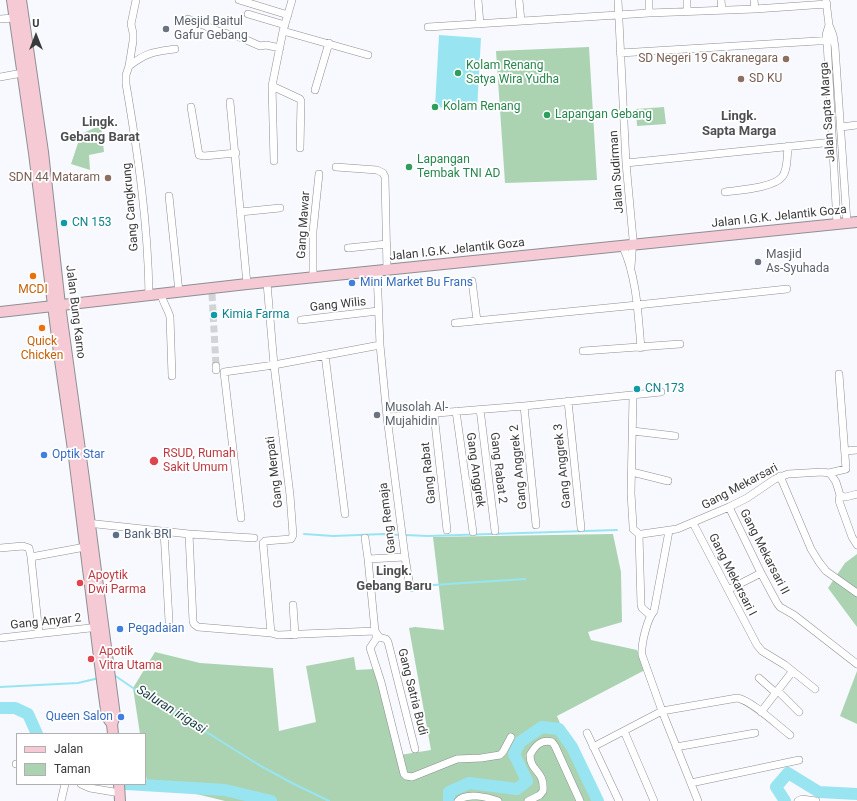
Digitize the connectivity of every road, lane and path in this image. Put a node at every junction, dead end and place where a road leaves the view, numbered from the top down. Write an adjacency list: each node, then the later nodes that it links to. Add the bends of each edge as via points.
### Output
1 (12, 0): 22 (main road)
2 (21, 0): 46 (main road, Jalan Bung Karno)
3 (136, 0): 37 (street, Gang Cangkrung, via 131,24 134,35)
4 (239, 0): 20 (street)
5 (292, 0): 20 (street)
6 (478, 0): 26 (street)
7 (519, 0): 25 (street)
8 (618, 0): 21 (street, Jalan Sudirman)
9 (649, 0): 18 (street)
10 (687, 0): 17 (street)
11 (721, 0): 16 (street)
12 (754, 0): 15 (street)
13 (827, 2): 14 (street); 27 (street, Jalan Sapta Marga)
14 (791, 3): 15 (street)
15 (755, 9): 16 (street)
16 (722, 10): 17 (street)
17 (687, 11): 18 (street)
18 (649, 13): 21 (street)
19 (248, 14): 29 (street)
20 (288, 15): 29 (street)
21 (619, 15): 25 (street); 35 (street, Jalan Sudirman)
22 (14, 18): 23 (street); 38 (main road)
23 (0, 19)
24 (188, 19): 33 (street, via 260,46)
25 (521, 21): 26 (street)
26 (480, 24): 28 (street)
27 (829, 25): 30 (street, Jalan Sapta Marga); 31 (street)
28 (428, 27)
29 (284, 28): 32 (street); 33 (street)
30 (834, 40): 31 (street); 45 (street, Jalan Sapta Marga)
31 (826, 41): 35 (street); 47 (street)
32 (329, 43): 36 (street); 41 (street)
33 (280, 48): 40 (street)
34 (175, 49): 37 (street, via 152,52)
35 (620, 52): 52 (street, Jalan Sudirman)
36 (368, 55)
37 (129, 66): 73 (street, Gang Cangkrung, via 126,84 144,212)
38 (22, 73): 39 (street); 46 (main road)
39 (0, 77)
40 (273, 81): 49 (street, via 301,101); 51 (street)
41 (315, 90)
42 (230, 102): 50 (street)
43 (191, 107): 50 (street, via 199,155)
44 (857, 125): 45 (street)
45 (841, 127): 56 (street, Jalan Sapta Marga)
46 (37, 141): 74 (main road, Jalan Bung Karno)
47 (833, 142): 48 (street); 55 (street)
48 (788, 146): 52 (street); 57 (street, via 782,178 772,184)
49 (300, 148)
50 (236, 153): 60 (street)
51 (274, 160)
52 (626, 163): 63 (street, Jalan Sudirman)
53 (336, 167): 62 (street, Gang Remaja, via 370,169 383,173 386,182)
54 (319, 174): 66 (street, Gang Mawar, via 313,231)
55 (835, 182): 56 (street); 61 (street)
56 (844, 182): 61 (street, Jalan Sapta Marga)
57 (725, 192)
58 (169, 196): 71 (street)
59 (280, 208): 60 (street)
60 (240, 212): 69 (street)
61 (847, 223): 63 (main road, Jalan I.G.K. Jelantik Goza)
62 (387, 244): 64 (street); 65 (street, Gang Remaja)
63 (628, 246): 65 (main road, Jalan I.G.K. Jelantik Goza); 75 (street, Jalan Sudirman)
64 (348, 248)
65 (382, 271): 66 (main road, Jalan I.G.K. Jelantik Goza); 76 (street, Gang Remaja)
66 (313, 278): 68 (main road, Jalan I.G.K. Jelantik Goza)
67 (472, 281): 79 (street)
68 (267, 283): 69 (main road, Jalan I.G.K. Jelantik Goza); 86 (street, Gang Merpati)
69 (246, 284): 71 (main road, Jalan I.G.K. Jelantik Goza, via 212,291)
70 (786, 289): 75 (street)
71 (179, 292): 72 (main road, Jalan I.G.K. Jelantik Goza)
72 (161, 294): 73 (main road, Jalan I.G.K. Jelantik Goza); 88 (street, via 170,316)
73 (149, 295): 74 (main road, Jalan I.G.K. Jelantik Goza)
74 (57, 305): 77 (main road, Jalan I.G.K. Jelantik Goza); 110 (main road, Jalan Bung Karno)
75 (637, 305): 79 (street); 83 (street, Jalan Sudirman)
76 (378, 311): 78 (street, Gang Wilis); 82 (street, Gang Remaja)
77 (0, 312)
78 (301, 320)
79 (477, 321): 80 (street)
80 (455, 323)
81 (680, 344): 83 (street)
82 (380, 345): 85 (street); 96 (street, Gang Remaja)
83 (641, 348): 84 (street)
84 (583, 351)
85 (325, 355): 86 (street); 108 (street)
86 (274, 366): 109 (street, via 224,372); 137 (street, Gang Merpati, via 293,535 291,539 265,540 263,543)
87 (839, 374): 100 (street)
88 (172, 376)
89 (661, 392): 90 (street)
90 (633, 395): 91 (street); 97 (street)
91 (568, 401): 92 (street); 113 (street, Gang Anggrek 3)
92 (524, 406): 93 (street); 112 (street, Gang Anggrek 2)
93 (480, 409): 94 (street); 117 (street, Gang Rabat 2)
94 (456, 411): 95 (street); 118 (street, Gang Anggrek)
95 (434, 414): 96 (street); 114 (street, Gang Rabat)
96 (386, 417): 127 (street, Gang Remaja)
97 (633, 431): 98 (street); 101 (street)
98 (675, 436)
99 (857, 450): 100 (street)
100 (845, 451): 102 (street, Gang Mekarsari, via 846,469)
101 (632, 472): 104 (street); 120 (street, via 632,524 633,529)
102 (825, 472): 103 (street, Gang Mekarsari); 106 (street, via 835,480)
103 (780, 476): 107 (street, Gang Mekarsari); 132 (street, via 811,549 822,567)
104 (668, 481)
105 (857, 494): 106 (street)
106 (840, 496): 123 (street, via 839,500)
107 (729, 507): 111 (street, Gang Mekarsari); 129 (street, Gang Mekarsari II)
108 (345, 514)
109 (240, 518)
110 (86, 523): 116 (street); 124 (main road); 136 (main road, Jalan Bung Karno)
111 (693, 523): 115 (street, Gang Mekarsari); 131 (street, Gang Mekarsari I)
112 (536, 525)
113 (581, 528)
114 (447, 530)
115 (670, 530): 120 (street, Gang Mekarsari); 134 (street, via 654,611)
116 (164, 531): 119 (street); 135 (street)
117 (495, 531)
118 (472, 532)
119 (188, 534): 121 (street); 137 (street, via 193,621 197,627)
120 (639, 534): 134 (street, via 641,605)
121 (254, 538)
122 (365, 538): 128 (street)
123 (857, 545)
124 (85, 547): 126 (street); 136 (main road)
125 (0, 548): 126 (street, via 23,546 29,548)
126 (31, 557): 139 (street)
127 (405, 557): 128 (street, Gang Remaja); 130 (street)
128 (368, 559): 138 (street, Gang Remaja)
129 (761, 573): 131 (street); 142 (street, Gang Mekarsari II, via 780,607)
130 (410, 587)
131 (728, 590): 143 (street, Gang Mekarsari I, via 752,638 762,651)
132 (857, 593)
133 (293, 605): 140 (street)
134 (650, 615): 147 (street, via 642,655)
135 (169, 621)
136 (99, 627): 139 (street, Gang Anyar 2); 150 (main road, Jalan Bung Karno, via 105,676 115,716)
137 (270, 633): 140 (street)
138 (376, 633): 140 (street); 155 (street, Gang Remaja, via 376,639 370,648 406,776 412,777 457,759 500,755); 158 (street, Gang Satria Budi, via 388,642)
139 (39, 634): 141 (street, Gang Anyar 2)
140 (295, 635)
141 (0, 638)
142 (857, 664)
143 (792, 672): 145 (street, Gang Mekarsari I); 146 (street)
144 (759, 678): 146 (street)
145 (815, 689)
146 (777, 692): 148 (street); 149 (street)
147 (662, 711): 148 (street, via 737,698); 151 (street); 157 (street)
148 (761, 712): 154 (street)
149 (799, 712)
150 (113, 729)
151 (624, 731): 156 (street); 170 (street)
152 (587, 732): 156 (street)
153 (755, 732): 157 (street)
154 (790, 735)
155 (511, 737)
156 (593, 747): 169 (street)
157 (676, 747): 160 (street)
158 (415, 749)
159 (798, 760): 160 (street)
160 (691, 783): 171 (street)
161 (65, 785): 164 (street)
162 (83, 785): 163 (street)
163 (120, 792)
164 (61, 801)
165 (458, 801): 166 (street, via 462,797 471,796)
166 (498, 801)
167 (528, 801): 168 (street, via 543,791 543,778 532,765 530,755 538,744 546,740 555,746)
168 (580, 801)
169 (619, 801)
170 (654, 801)
171 (698, 801)
172 (798, 801): 173 (street)
173 (816, 801)

